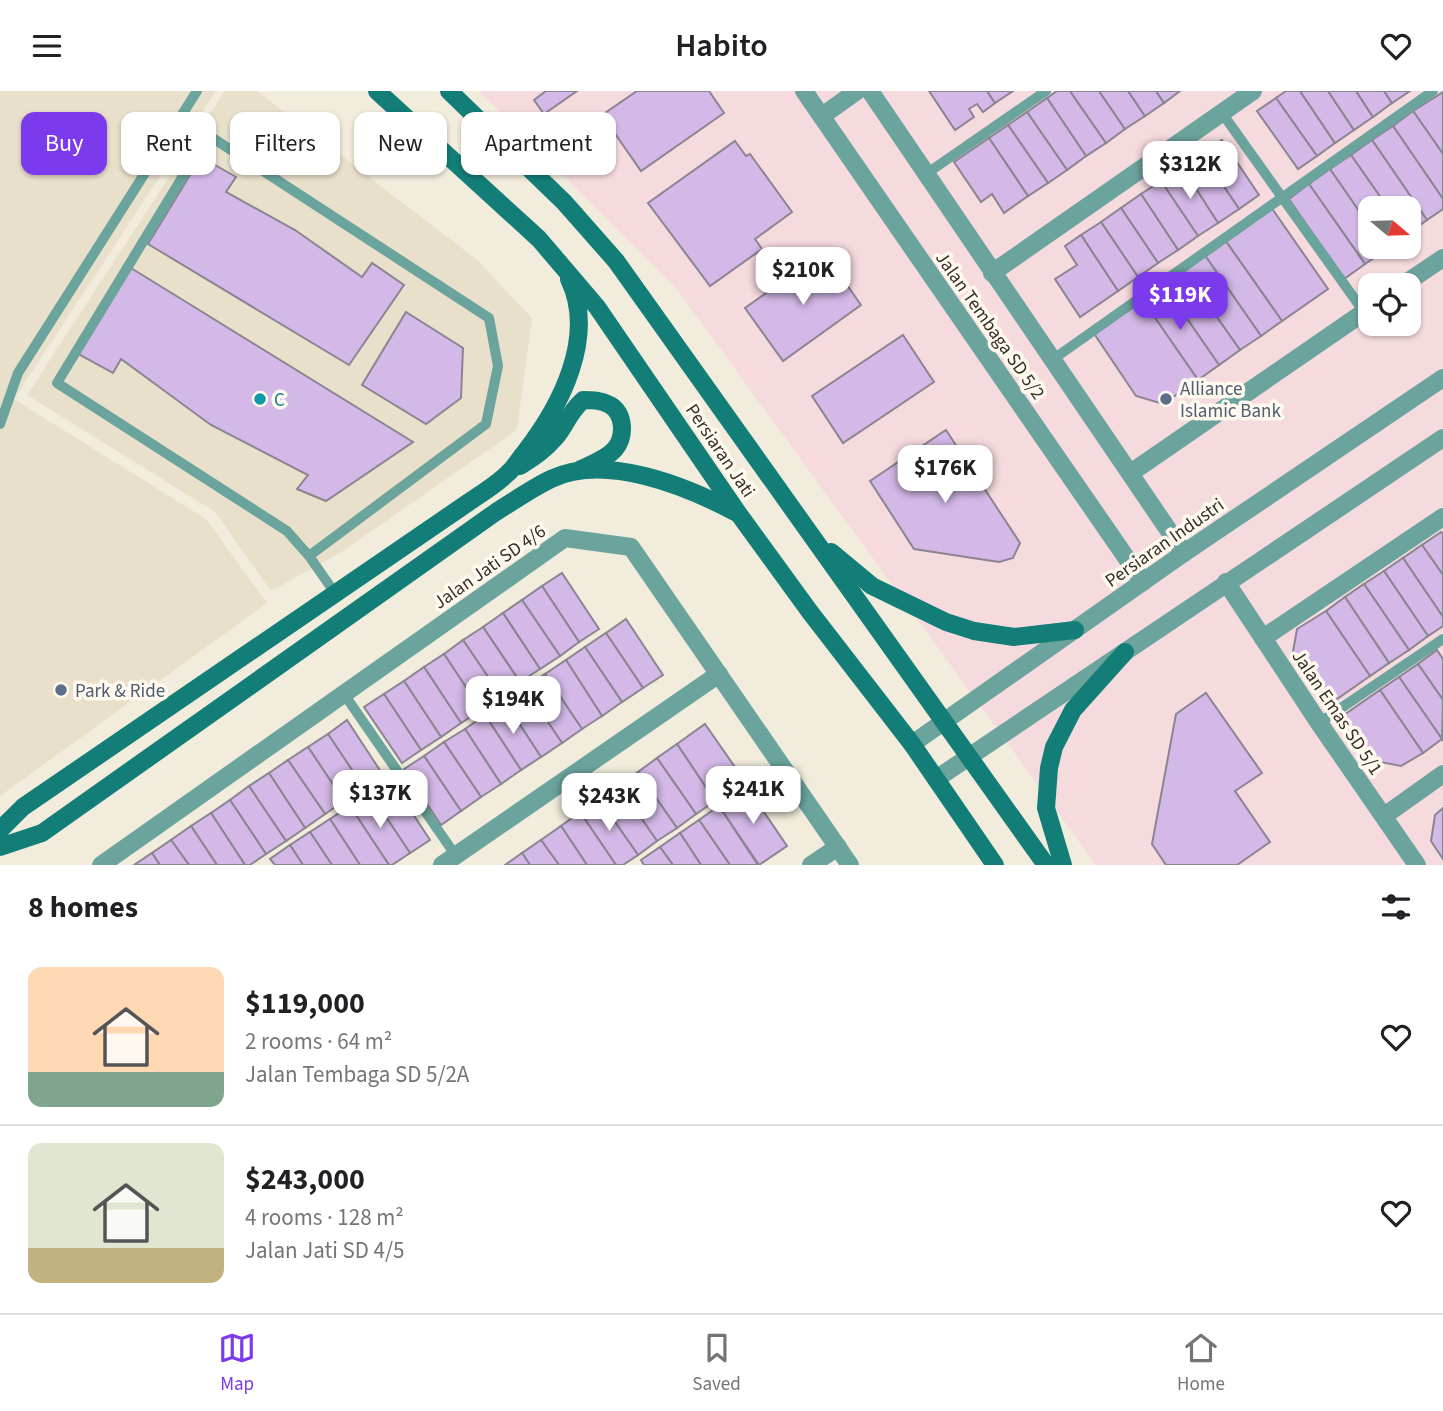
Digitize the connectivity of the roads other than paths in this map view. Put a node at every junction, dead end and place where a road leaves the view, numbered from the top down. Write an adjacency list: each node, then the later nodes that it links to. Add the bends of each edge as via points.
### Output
1 (197, 91): 22 (lane, via 18,373)
2 (377, 91): 15 (main road, Persiaran Jati)
3 (449, 91): 29 (main road, Persiaran Jati, via 564,202 616,261)
4 (804, 91): 11 (street, Jalan Tembaga SD 5/2)
5 (857, 91): 11 (street)
6 (870, 91): 12 (street, Jalan Tembaga SD 5/2)
7 (1046, 91): 12 (lane)
8 (1253, 91): 10 (street)
9 (1433, 91): 13 (lane)
10 (1222, 113): 13 (lane); 16 (street)
11 (822, 116): 32 (street, Jalan Tembaga SD 5/2)
12 (926, 174): 16 (street, Jalan Tembaga SD 5/2)
13 (1282, 196): 18 (lane); 20 (lane)
14 (1443, 258): 17 (street)
15 (561, 262): 26 (main road, via 578,309 571,374 543,429); 27 (main road, Persiaran Jati)
16 (992, 273): 20 (street, Jalan Tembaga SD 5/2)
17 (1421, 273)
18 (1358, 298)
19 (1358, 316): 25 (street)
20 (1052, 360): 25 (street, Jalan Tembaga SD 5/2)
21 (1443, 378): 30 (street, Persiaran Industri)
22 (0, 424)
23 (1443, 438): 33 (street)
24 (577, 471): 26 (main road, via 616,448 622,420 612,406 583,400 542,452); 27 (main road, via 657,478); 49 (main road, via 552,478 496,512 42,832)
25 (1132, 472): 30 (street, Jalan Tembaga SD 5/2)
26 (509, 473): 34 (main road)
27 (738, 513): 43 (main road, Persiaran Jati)
28 (1443, 517): 36 (street)
29 (812, 536): 35 (main road, via 873,586 946,622 1014,638); 41 (main road, Persiaran Jati)
30 (1184, 553): 32 (street, Persiaran Industri)
31 (309, 557): 31 (lane, via 287,531 57,383 208,135 489,318 498,366 486,424); 34 (lane)
32 (1143, 582): 35 (street, Persiaran Industri)
33 (1226, 582): 36 (street, Jalan Emas SD 5/1); 38 (street)
34 (335, 593): 48 (main road, via 23,807)
35 (1075, 630): 41 (street, Persiaran Industri)
36 (1264, 638): 42 (street, Jalan Emas SD 5/1)
37 (1443, 639): 42 (lane)
38 (1125, 652): 44 (street); 57 (main road, via 1073,710 1054,747 1046,808)
39 (719, 674): 40 (street, Jalan Jati SD 4/6, via 631,547 565,538); 50 (street, Jalan Jati SD 4/6); 51 (street)
40 (344, 694): 51 (lane); 52 (street, Jalan Jati SD 4/6)
41 (946, 721): 43 (street, Persiaran Industri); 44 (main road, Persiaran Jati)
42 (1319, 723): 47 (street, Jalan Emas SD 5/1)
43 (912, 744): 46 (main road, Persiaran Jati)
44 (970, 757): 46 (street); 56 (main road, Persiaran Jati)
45 (1443, 774): 47 (street)
46 (936, 779): 55 (main road, Persiaran Jati)
47 (1384, 816): 58 (street, Jalan Emas SD 5/1)
48 (0, 830)
49 (0, 847)
50 (838, 847): 53 (street); 54 (street, Jalan Jati SD 4/6)
51 (449, 860)
52 (101, 865)
53 (811, 865)
54 (850, 865)
55 (995, 865)
56 (1046, 865)
57 (1063, 865)
58 (1417, 865)

